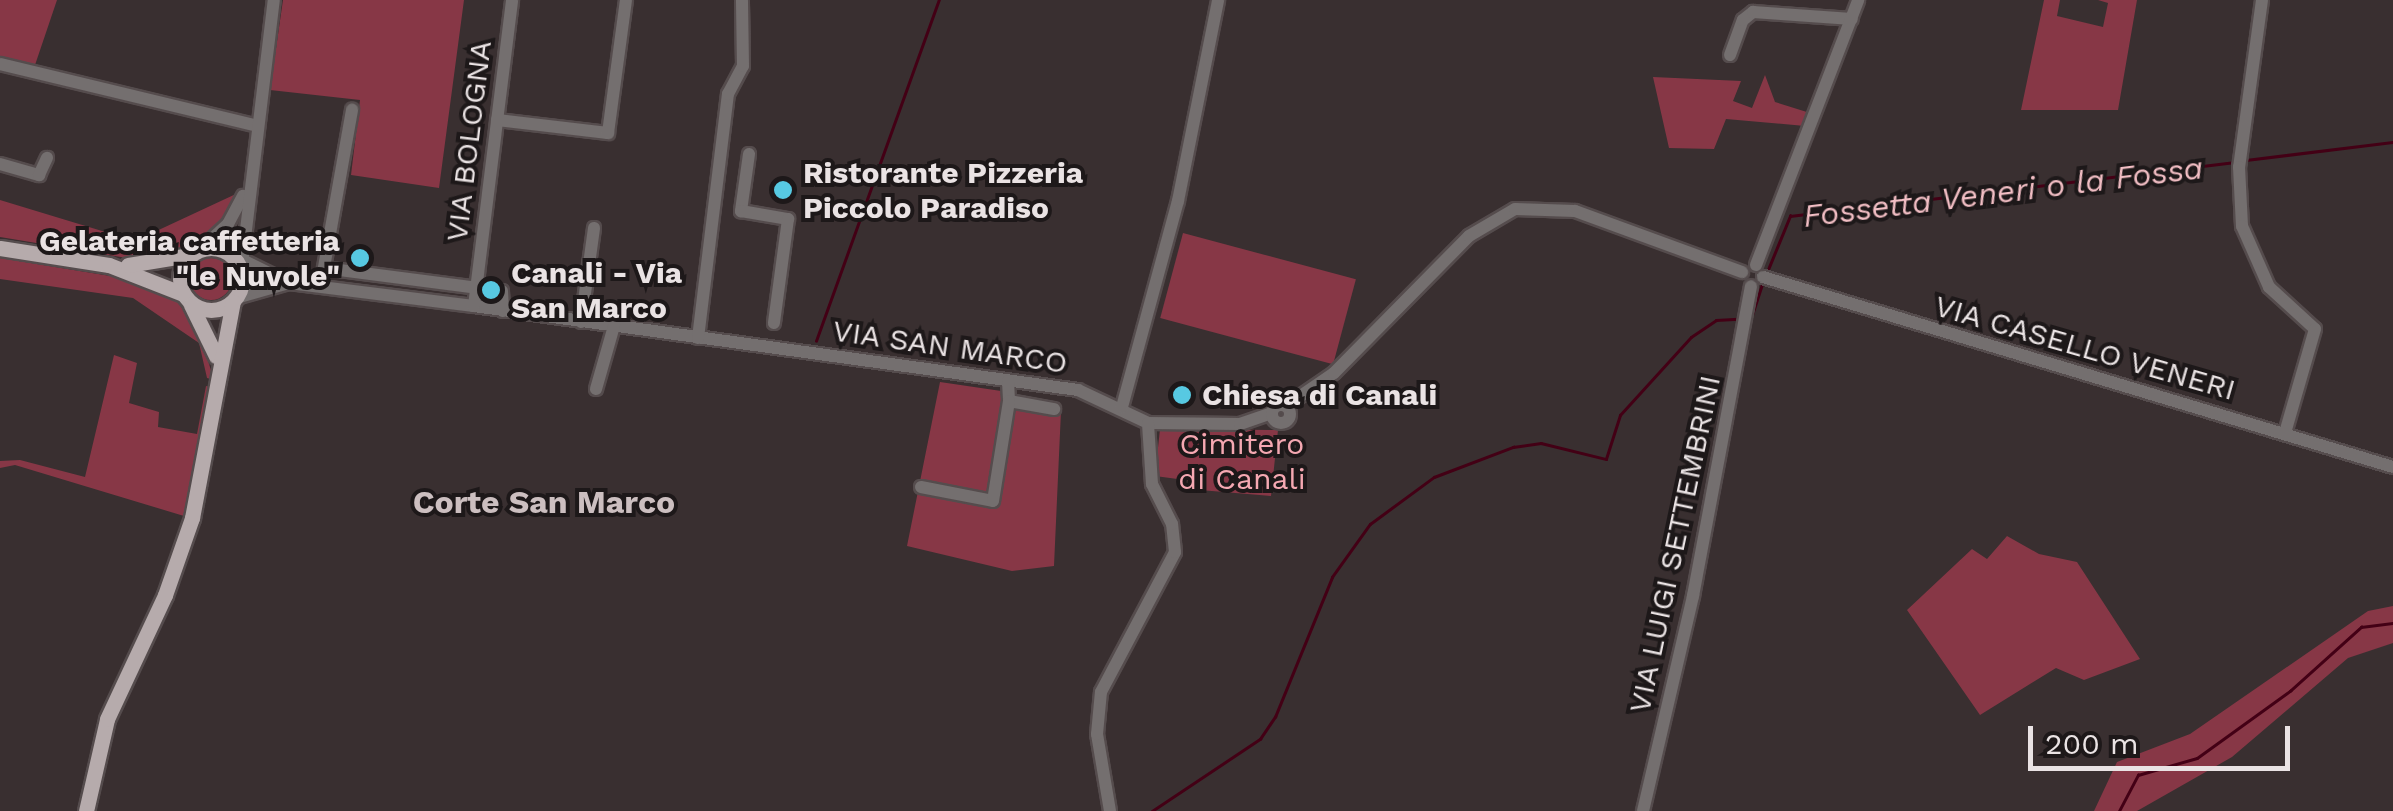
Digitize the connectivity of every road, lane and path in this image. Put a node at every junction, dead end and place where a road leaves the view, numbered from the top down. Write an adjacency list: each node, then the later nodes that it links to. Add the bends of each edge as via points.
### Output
1 (274, 0): 13 (street)
2 (512, 0): 12 (street, VIA BOLOGNA)
3 (626, 0): 12 (street, via 608,132)
4 (742, 0): 37 (street, via 743,66 728,94)
5 (1218, 0): 42 (street, via 1182,184)
6 (1858, 0): 8 (street)
7 (2262, 0): 45 (street, via 2239,167 2242,226 2269,288 2315,329)
8 (1852, 19): 9 (street, via 1753,12); 25 (street)
9 (1730, 56)
10 (0, 64): 13 (street)
11 (352, 110): 23 (street)
12 (497, 120): 29 (street, VIA BOLOGNA)
13 (255, 125): 17 (street)
14 (749, 154): 36 (street, via 741,212 788,219)
15 (48, 158): 16 (street, via 39,175)
16 (0, 164)
17 (247, 190): 20 (street, via 228,224); 21 (street)
18 (594, 228): 34 (street)
19 (0, 248): 22 (main road)
20 (195, 252): 21 (main road); 22 (main road); 30 (main road, via 180,269)
21 (238, 262): 26 (street, VIA SAN MARCO); 31 (main road)
22 (109, 265): 30 (main road)
23 (324, 268): 27 (street); 29 (street, VIA BOLOGNA)
24 (1742, 272): 25 (street); 28 (street); 44 (street, via 1575,211 1515,209 1470,236 1289,410 1240,424)
25 (1763, 274): 28 (street); 45 (street, VIA CASELLO VENERI)
26 (289, 283): 27 (street, VIA SAN MARCO); 31 (street, VIA SAN MARCO)
27 (321, 286): 32 (street, VIA SAN MARCO)
28 (1751, 286): 50 (street, VIA LUIGI SETTEMBRINI, via 1693,596)
29 (476, 288): 32 (street, VIA BOLOGNA); 33 (street, VIA BOLOGNA, via 504,292)
30 (186, 298): 31 (main road, via 211,311); 38 (main road, via 211,338)
31 (234, 300): 38 (main road)
32 (474, 306): 33 (street, VIA SAN MARCO)
33 (503, 311): 34 (street, VIA SAN MARCO)
34 (581, 322): 35 (street, VIA SAN MARCO)
35 (614, 326): 37 (street, VIA SAN MARCO); 40 (street)
36 (773, 335): 37 (street, VIA SAN MARCO); 39 (street, VIA SAN MARCO)
37 (698, 338)
38 (220, 376): 48 (main road, via 192,518 165,595 106,720)
39 (1008, 381): 41 (street); 42 (street, VIA SAN MARCO, via 1090,392)
40 (596, 389)
41 (1009, 402): 43 (street); 47 (street, via 992,501)
42 (1122, 407): 44 (street, VIA SAN MARCO)
43 (1054, 409)
44 (1148, 423): 49 (street, via 1152,484 1172,524 1176,552 1101,692 1097,734)
45 (2286, 432): 46 (street, VIA CASELLO VENERI)
46 (2393, 467)
47 (922, 487)
48 (86, 811)
49 (1110, 811)
50 (1643, 811)

